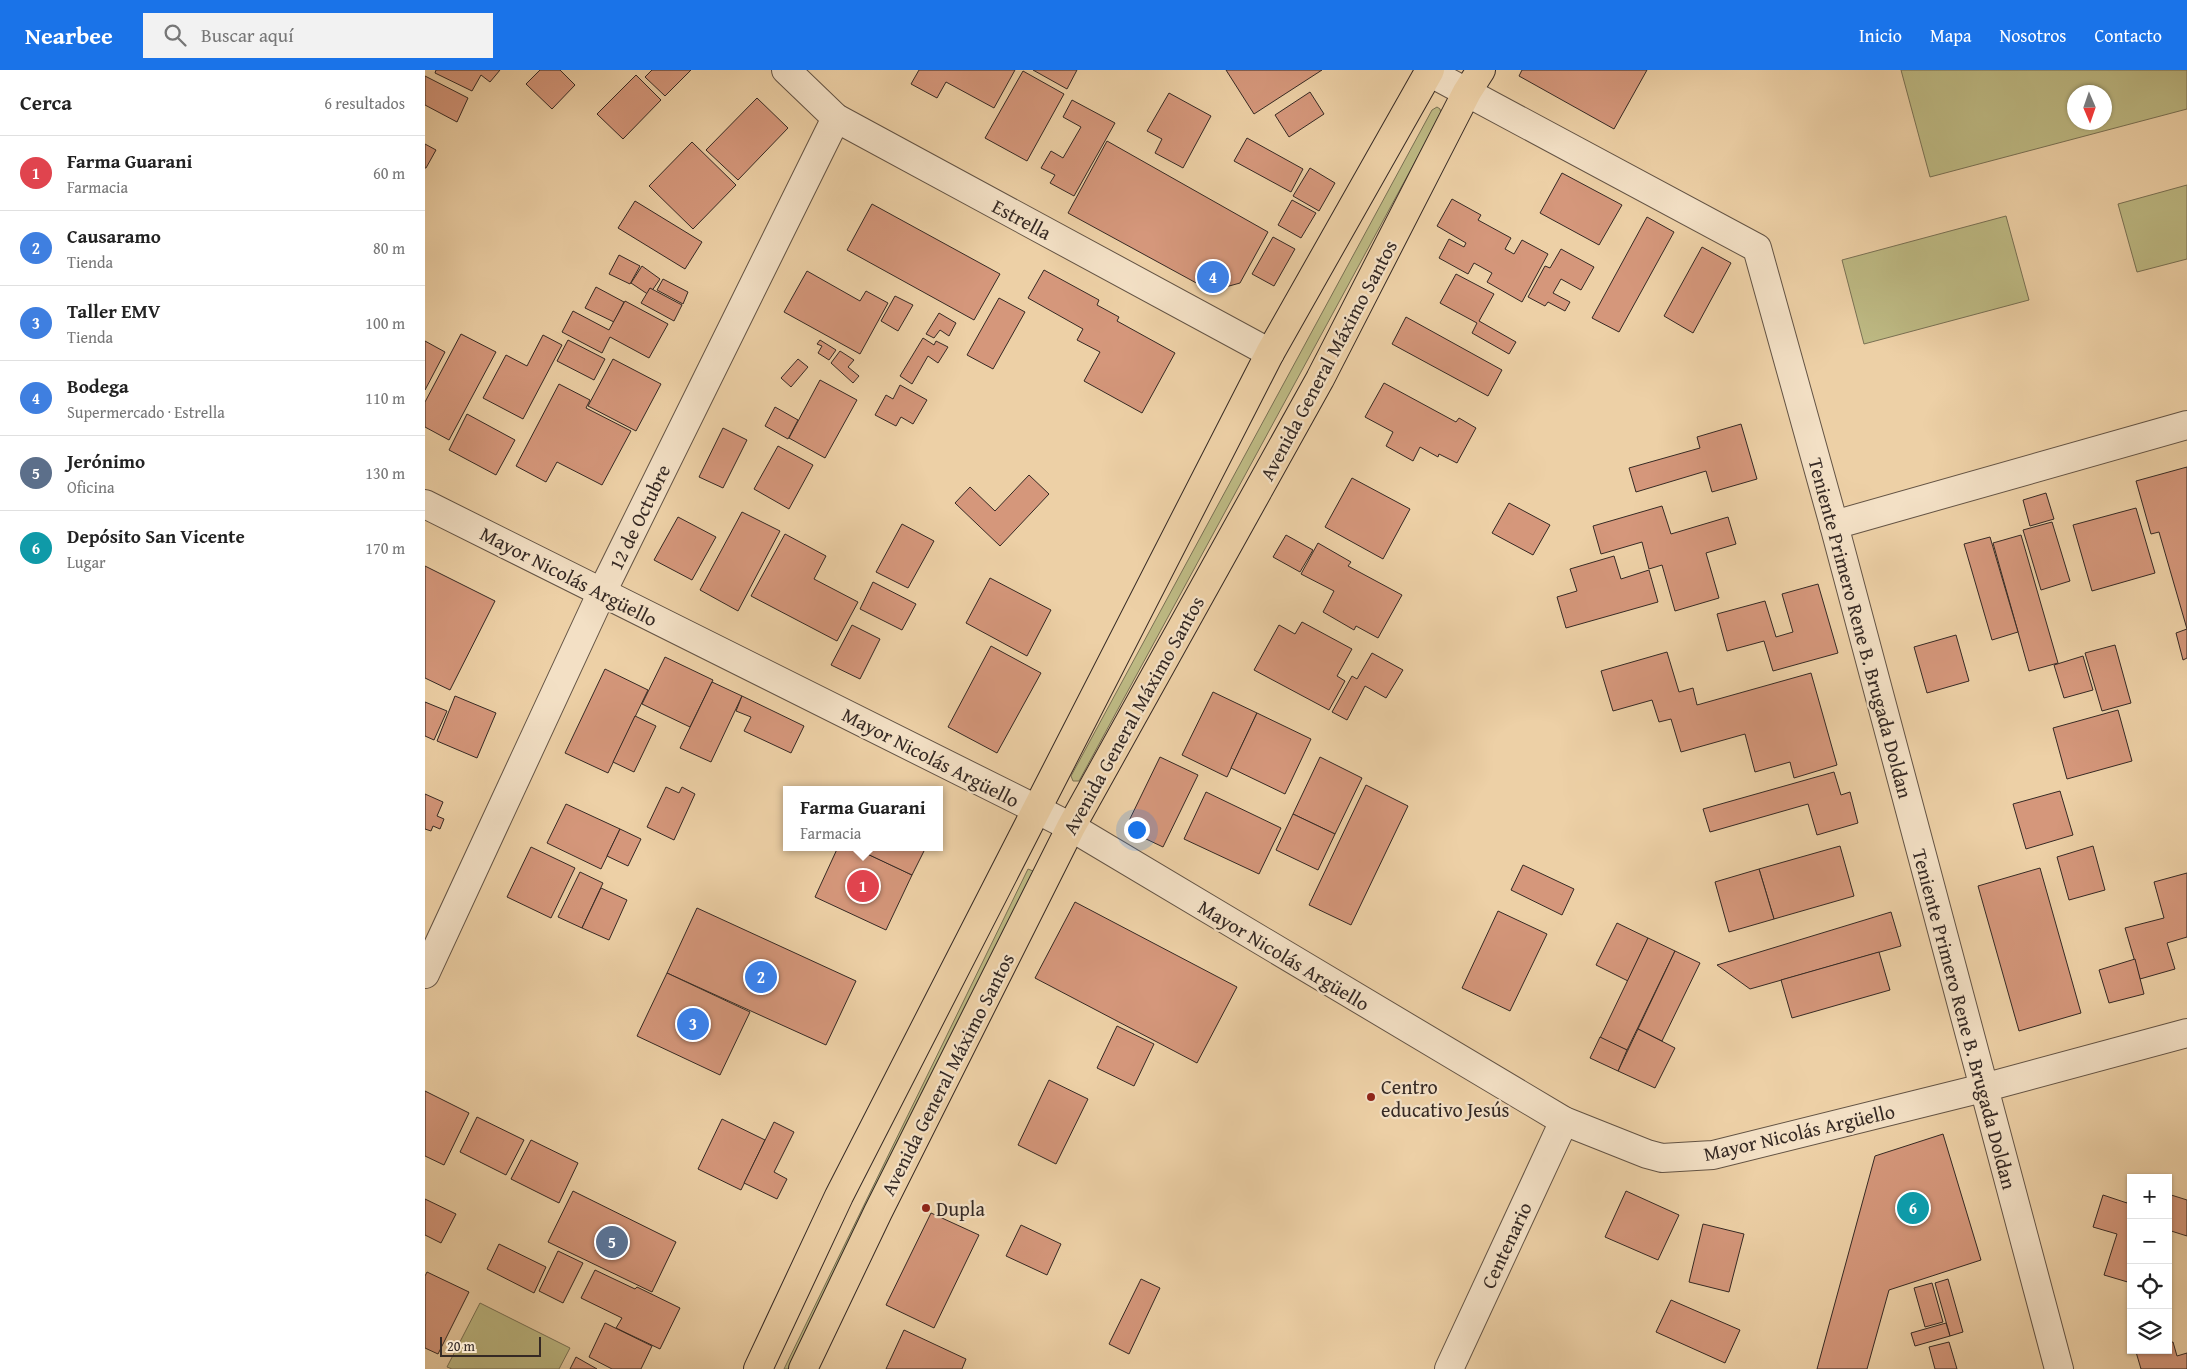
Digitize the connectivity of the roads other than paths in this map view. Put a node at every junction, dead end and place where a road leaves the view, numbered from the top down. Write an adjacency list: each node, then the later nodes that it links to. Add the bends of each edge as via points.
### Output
1 (786, 70): 4 (street, Estrella)
2 (1429, 71): 3 (street, Teniente Primero Rene B. Brugada Doldan); 5 (main road, Avenida General Máximo Santos)
3 (1474, 81): 8 (street, Teniente Primero Rene B. Brugada Doldan, via 1757,248); 11 (main road, Avenida General Máximo Santos, via 1320,379)
4 (836, 118): 5 (street, Estrella); 9 (street, 12 de Octubre)
5 (1270, 353): 10 (main road, Avenida General Máximo Santos)
6 (2187, 425): 8 (street)
7 (425, 504): 9 (street, Mayor Nicolás Argüello)
8 (1834, 525): 14 (street, Teniente Primero Rene B. Brugada Doldan)
9 (603, 592): 10 (street, Mayor Nicolás Argüello); 12 (street, 12 de Octubre)
10 (1037, 809): 11 (street, Mayor Nicolás Argüello); 16 (main road, Avenida General Máximo Santos, via 839,1196)
11 (1071, 827): 15 (street, Mayor Nicolás Argüello); 17 (main road, Avenida General Máximo Santos)
12 (425, 974)
13 (2187, 1033): 14 (street, Mayor Nicolás Argüello)
14 (1983, 1088): 15 (street, Mayor Nicolás Argüello, via 1713,1155 1682,1158 1647,1154); 19 (street, Teniente Primero Rene B. Brugada Doldan)
15 (1564, 1121): 18 (street, Centenario)
16 (758, 1369)
17 (803, 1369)
18 (1449, 1369)
19 (2059, 1369)

